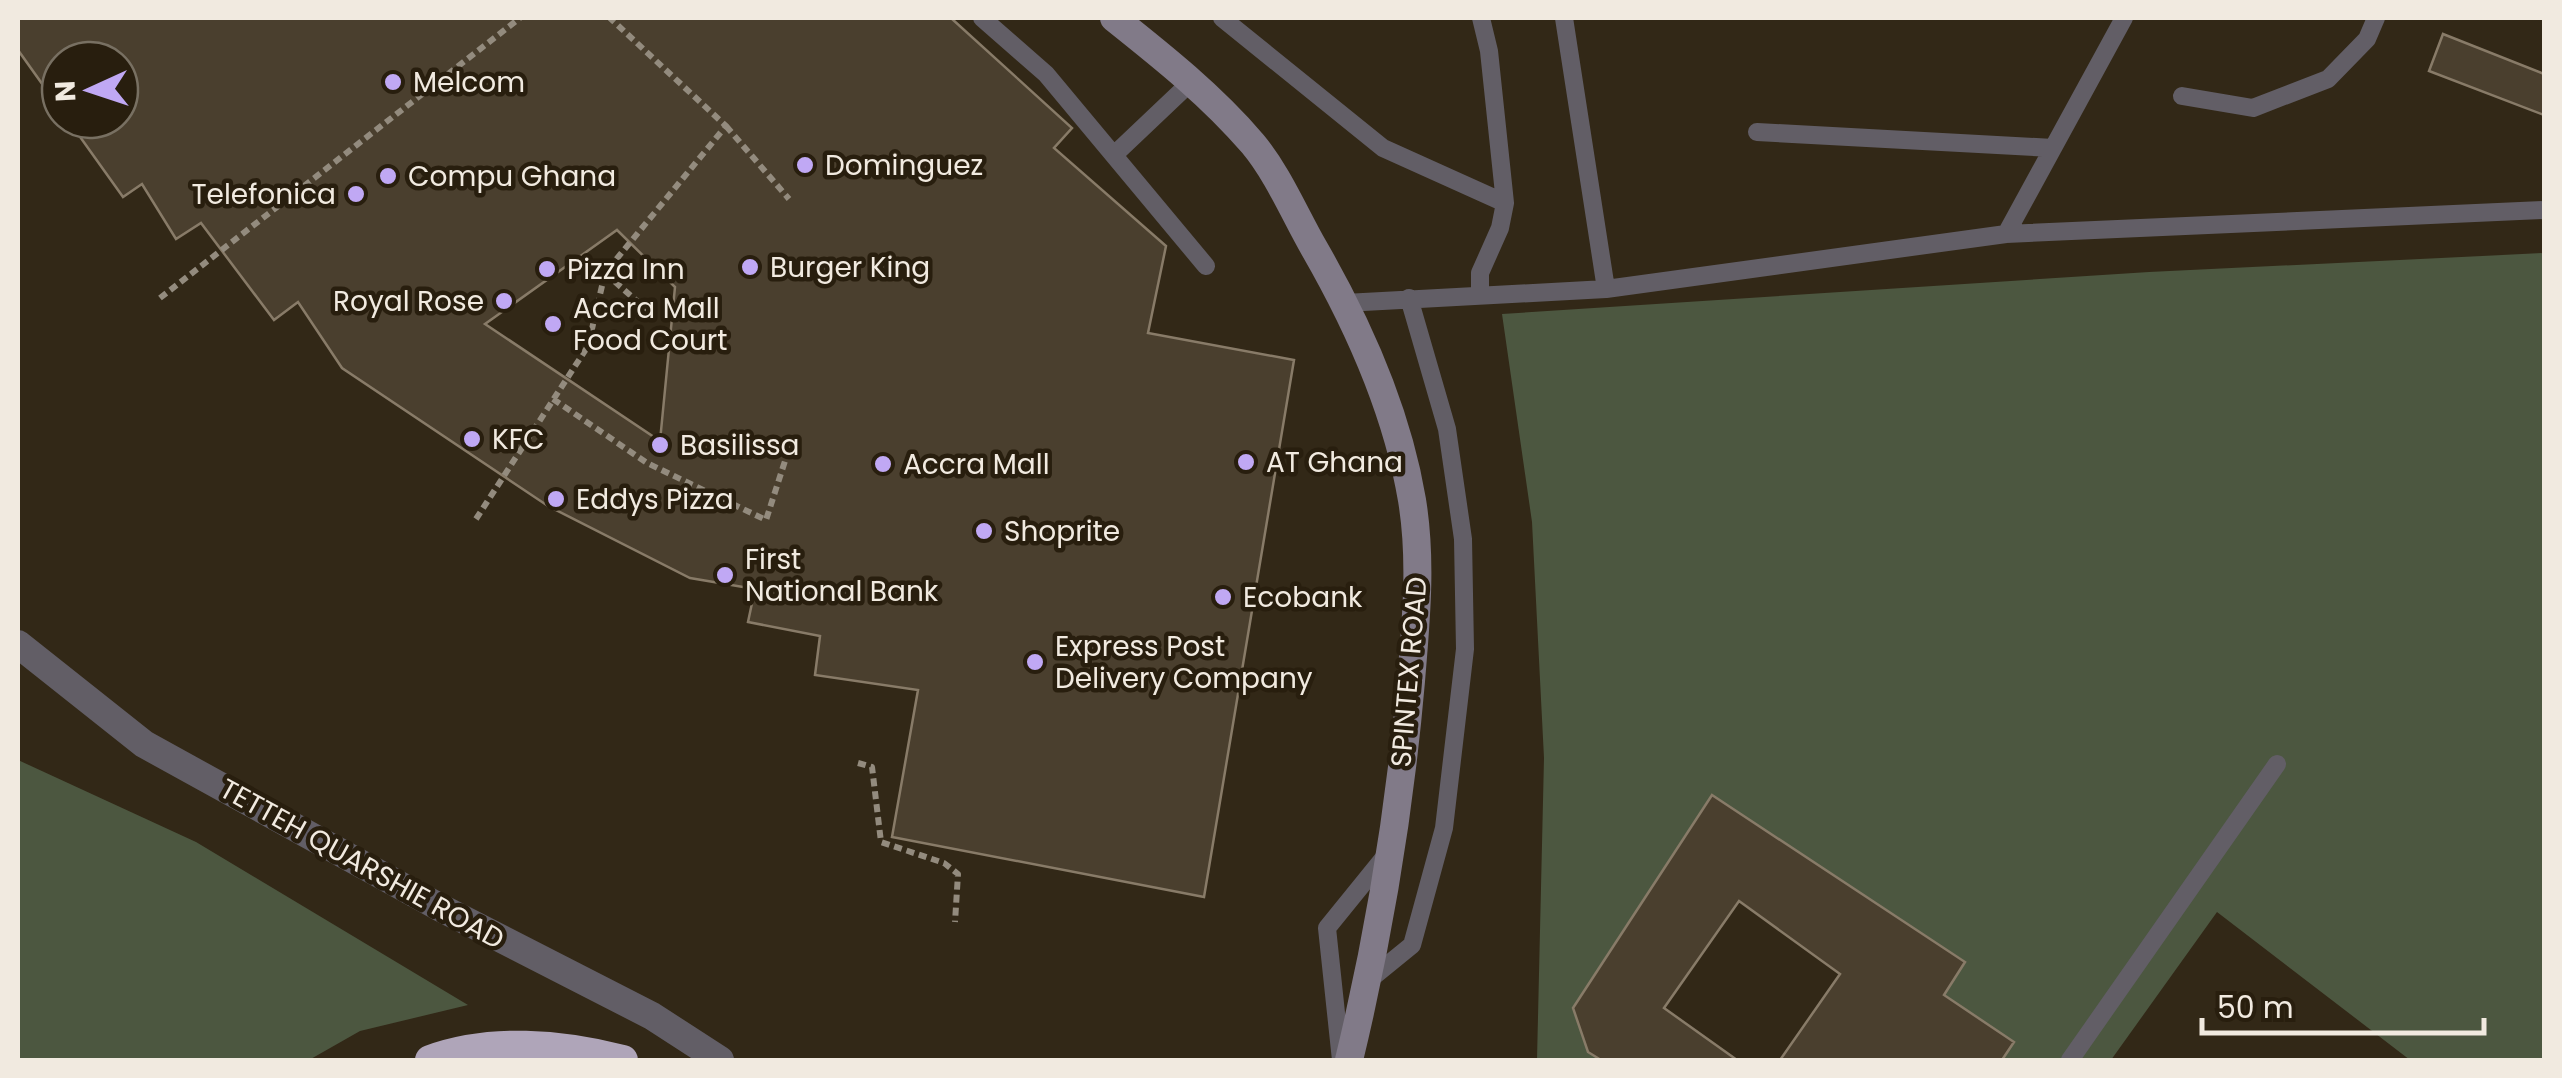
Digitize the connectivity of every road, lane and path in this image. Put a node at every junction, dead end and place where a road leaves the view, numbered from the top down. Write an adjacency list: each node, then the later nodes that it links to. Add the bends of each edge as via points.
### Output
1 (520, 18): 24 (path)
2 (610, 18): 12 (path)
3 (982, 18): 15 (lane, via 1046,74)
4 (1114, 18): 10 (main road, SPINTEX ROAD)
5 (1222, 18): 17 (lane, via 1383,148)
6 (1481, 18): 17 (lane)
7 (1564, 18): 22 (lane)
8 (2124, 18): 14 (lane)
9 (2376, 18): 11 (lane, via 2367,39 2328,78 2253,108)
10 (1192, 81): 15 (lane); 26 (main road, SPINTEX ROAD, via 1256,147)
11 (2182, 96)
12 (726, 126): 16 (path); 21 (path)
13 (1757, 132): 14 (lane)
14 (2053, 148): 19 (lane)
15 (1114, 155): 20 (lane)
16 (789, 200)
17 (1505, 203): 23 (lane, via 1480,273)
18 (2544, 210): 19 (lane)
19 (2006, 234): 22 (lane)
20 (1206, 266)
21 (605, 273): 27 (path); 28 (path, via 588,346)
22 (1606, 289): 23 (lane)
23 (1480, 295): 25 (lane)
24 (160, 298)
25 (1408, 298): 26 (lane); 36 (lane, via 1447,429 1463,539 1465,648 1444,828 1412,945)
26 (1346, 303): 34 (main road, SPINTEX ROAD, via 1395,425 1419,574)
27 (654, 317)
28 (553, 399): 29 (path, via 647,463 766,520); 30 (path)
29 (794, 433)
30 (476, 518)
31 (18, 644): 39 (street, TETTEH QUARSHIE ROAD, via 144,744 652,1016)
32 (858, 763): 35 (path, via 872,766 880,842 958,874)
33 (2276, 764): 42 (lane)
34 (1390, 850): 36 (main road, SPINTEX ROAD); 40 (lane, via 1326,928)
35 (955, 922)
36 (1369, 980): 41 (main road, SPINTEX ROAD)
37 (430, 1060): 38 (highway, via 523,1046 572,1047)
38 (623, 1060)
39 (720, 1060)
40 (1341, 1060)
41 (1349, 1060)
42 (2070, 1060)

